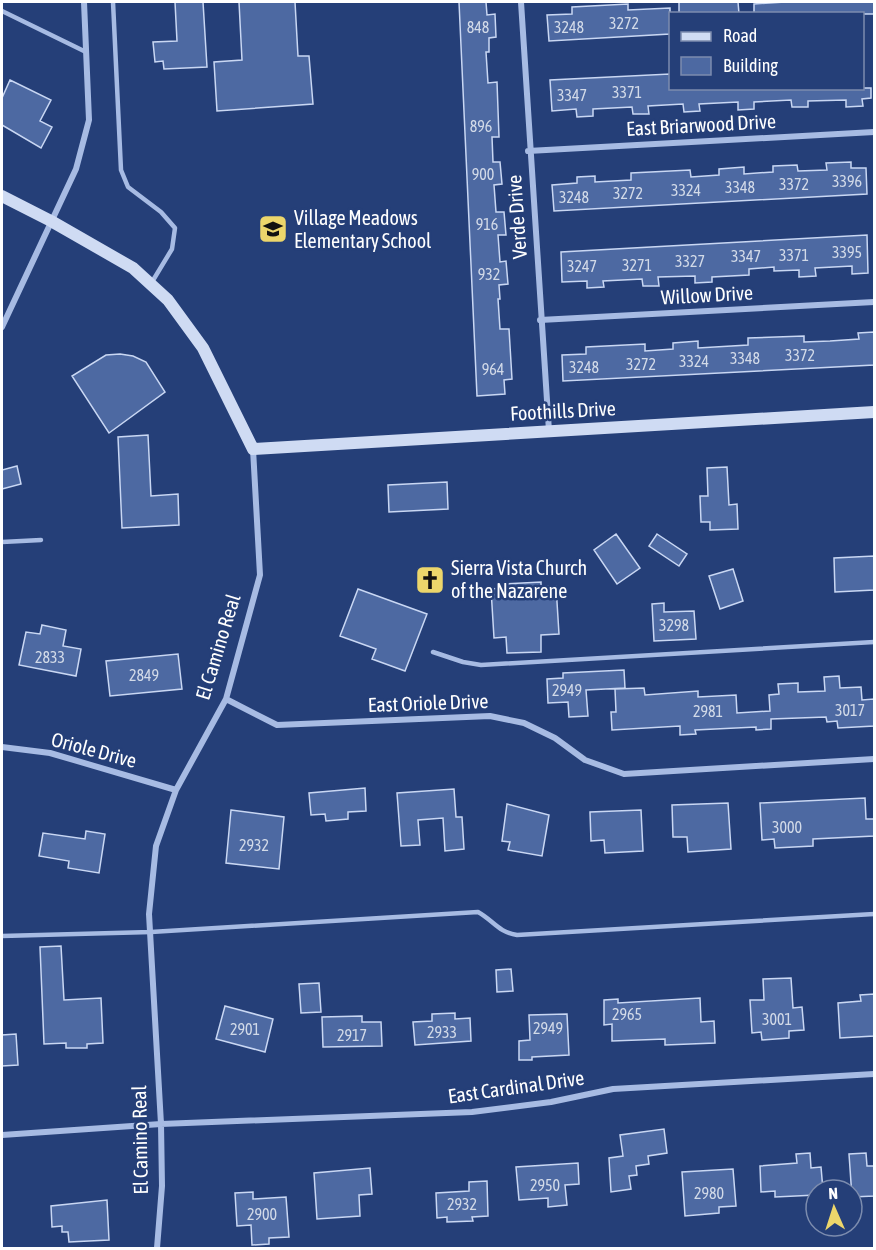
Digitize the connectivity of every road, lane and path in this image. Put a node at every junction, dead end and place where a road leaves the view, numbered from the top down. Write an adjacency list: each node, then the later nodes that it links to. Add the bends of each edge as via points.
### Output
1 (84, 2): 5 (street)
2 (113, 2): 10 (lane, via 121,170 128,188 176,228 172,249)
3 (520, 2): 7 (street, Verde Drive)
4 (2, 11): 5 (lane)
5 (86, 52): 9 (street, via 89,120 76,169)
6 (874, 132): 7 (street, East Briarwood Drive)
7 (528, 151): 12 (street, Verde Drive)
8 (2, 196): 9 (street, El Camino Real)
9 (51, 221): 10 (street, El Camino Real, via 133,268); 13 (street)
10 (150, 284): 16 (street, El Camino Real, via 168,300 203,348)
11 (874, 302): 12 (street, Willow Drive)
12 (540, 320): 15 (street, Verde Drive)
13 (2, 327)
14 (874, 412): 15 (street, Foothills Drive)
15 (549, 431): 16 (street, Foothills Drive)
16 (253, 449): 21 (street, El Camino Real, via 260,575)
17 (40, 540): 18 (lane)
18 (2, 542)
19 (874, 642): 20 (lane, via 481,664)
20 (433, 652)
21 (226, 699): 23 (street, East Oriole Drive, via 278,725 490,716 524,723 555,738 585,760 624,774); 24 (street, El Camino Real)
22 (2, 747): 24 (street, Oriole Drive, via 50,753)
23 (874, 759)
24 (176, 790): 26 (street, El Camino Real, via 156,846 149,914)
25 (874, 914): 26 (lane, via 517,935 502,933 478,912)
26 (151, 932): 27 (lane); 29 (street, El Camino Real)
27 (2, 936)
28 (874, 1074): 29 (street, East Cardinal Drive, via 612,1089 472,1112)
29 (161, 1124): 30 (street, East Cardinal Drive); 31 (street, El Camino Real)
30 (2, 1135)
31 (157, 1248)

